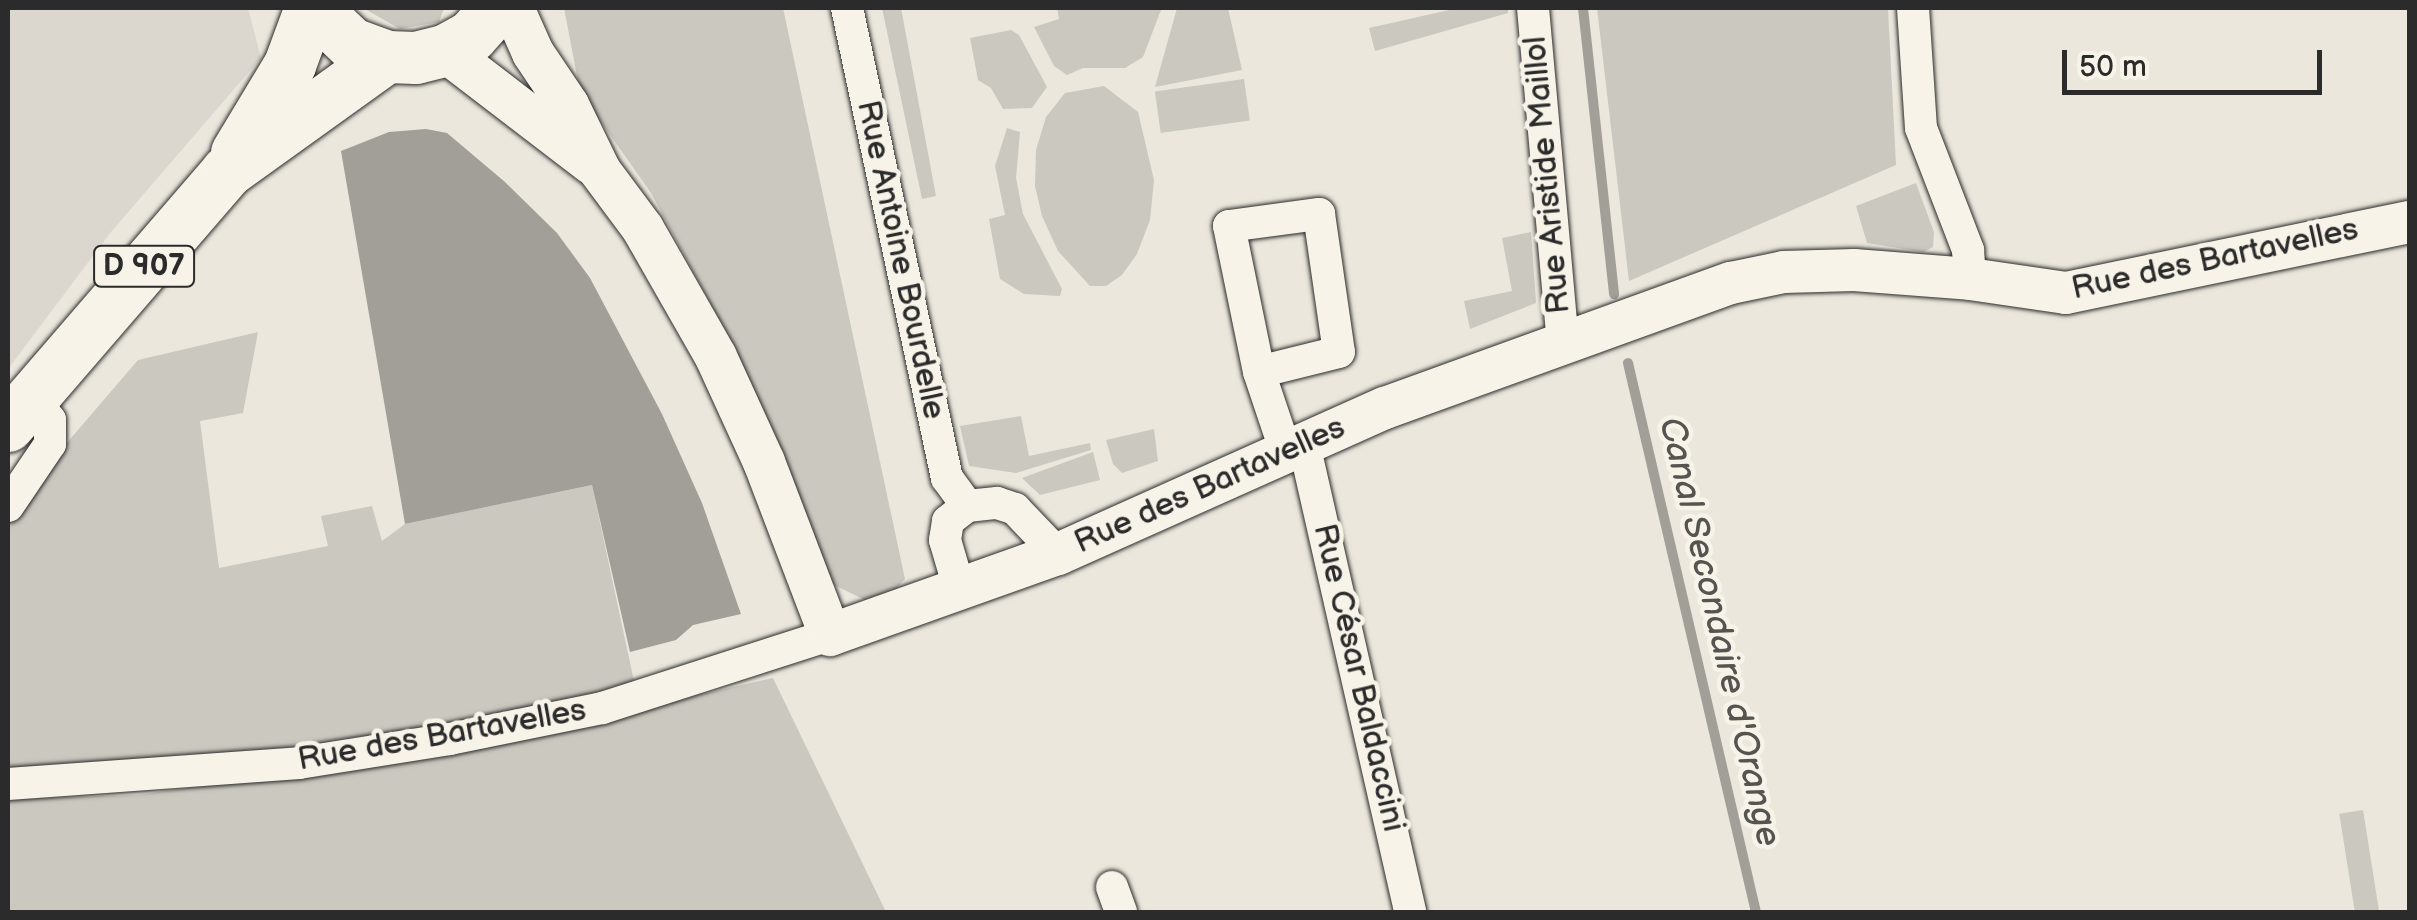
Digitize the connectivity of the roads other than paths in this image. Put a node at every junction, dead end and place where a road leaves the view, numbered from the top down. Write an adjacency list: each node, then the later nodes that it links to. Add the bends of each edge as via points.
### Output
1 (313, 8): 8 (main road, via 352,44); 10 (main road, D 907, via 290,64)
2 (497, 8): 7 (main road, via 472,36)
3 (514, 8): 9 (street)
4 (847, 8): 18 (street, Rue Antoine Bourdelle, via 947,478)
5 (1533, 8): 13 (street, Rue Aristide Maillol)
6 (1912, 8): 12 (street, via 1921,128 1968,250)
7 (445, 51): 8 (main road); 9 (street)
8 (386, 57): 10 (main road, D 907)
9 (600, 171): 21 (street, via 652,244 716,357)
10 (226, 172): 15 (main road, D 907)
11 (2410, 222): 12 (street, Rue des Bartavelles, via 2066,294)
12 (1970, 279): 13 (street, Rue des Bartavelles, via 1784,272 1731,282)
13 (1564, 342): 16 (street, Rue des Bartavelles)
14 (1259, 372): 14 (street, Rue César Baldaccini, via 1229,226 1318,214 1339,352); 16 (street, Rue César Baldaccini)
15 (20, 411): 17 (street, via 50,420 50,444)
16 (1295, 448): 19 (street, Rue des Bartavelles); 23 (street, Rue César Baldaccini)
17 (8, 506)
18 (967, 506): 19 (street, via 1015,509); 20 (street, via 948,521 945,540)
19 (1058, 554): 20 (street, Rue des Bartavelles)
20 (960, 591): 21 (street, Rue des Bartavelles)
21 (830, 635): 22 (street, Rue des Bartavelles, via 602,708 450,739 299,763)
22 (8, 784)
23 (1410, 912)

